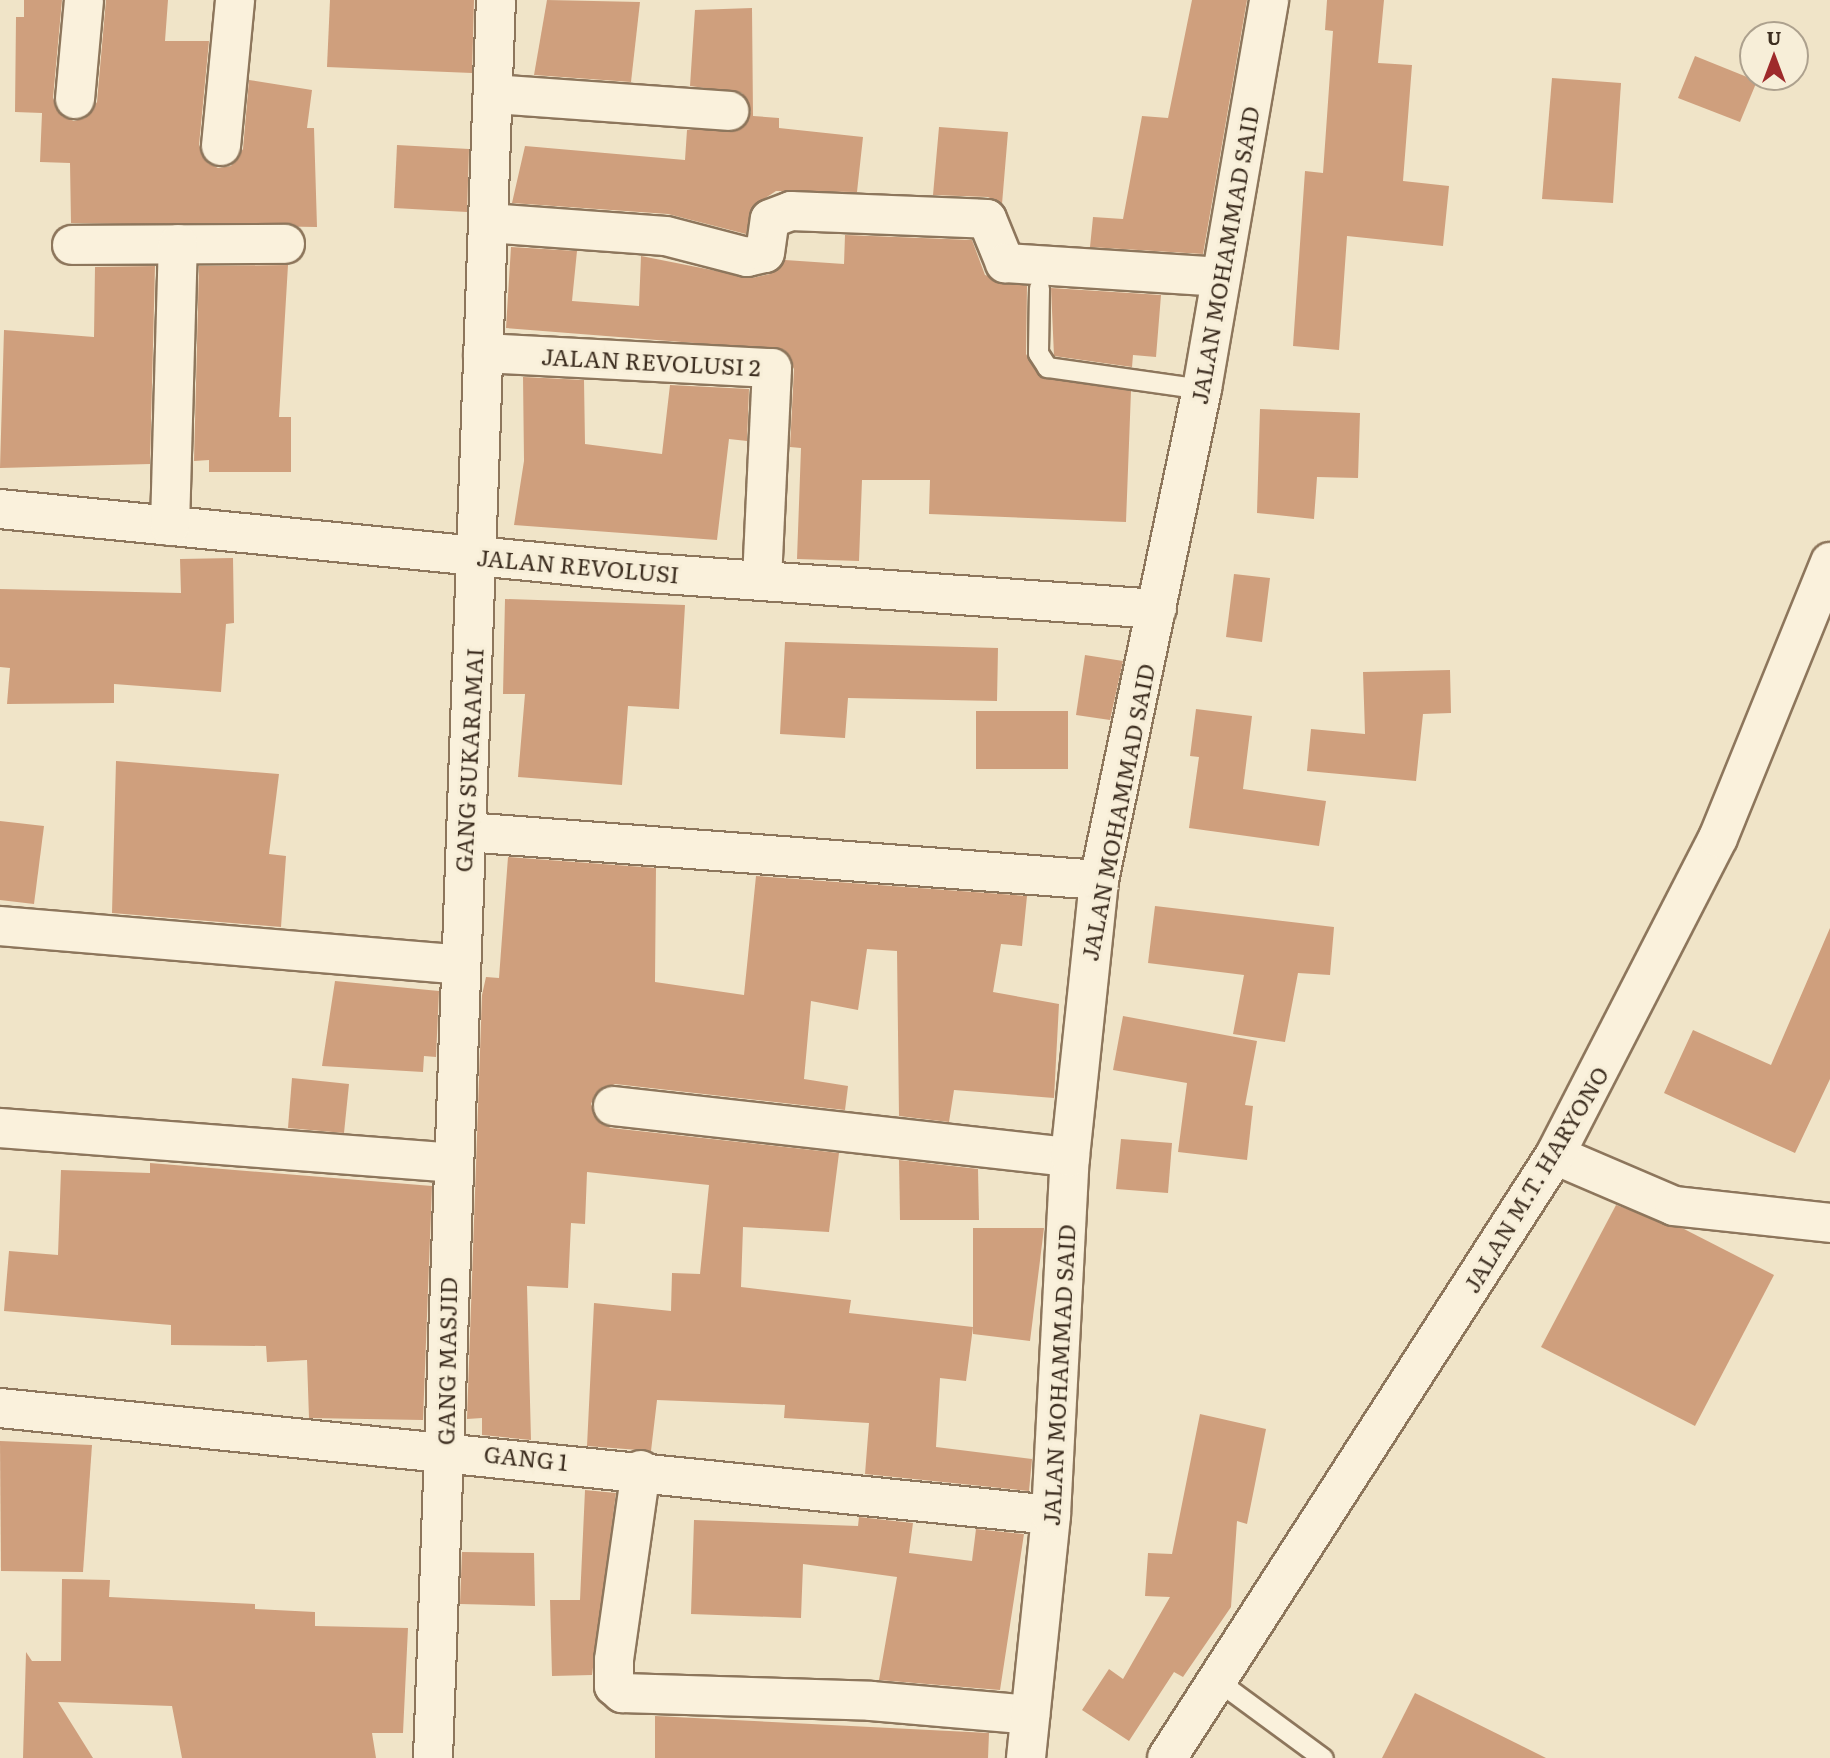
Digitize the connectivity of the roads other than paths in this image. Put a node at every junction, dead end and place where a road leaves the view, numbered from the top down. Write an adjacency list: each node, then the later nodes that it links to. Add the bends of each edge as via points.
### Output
1 (83, 0): 6 (street)
2 (235, 0): 8 (street)
3 (496, 0): 5 (street, GANG SUKARAMAI)
4 (1269, 0): 13 (street, JALAN MOHAMMAD SAID)
5 (493, 94): 7 (street); 9 (street, GANG SUKARAMAI)
6 (75, 99)
7 (729, 111)
8 (221, 146)
9 (488, 223): 13 (street, via 666,236 747,257 765,253 771,219 791,211 987,219 1005,263); 15 (street, GANG SUKARAMAI)
10 (178, 244): 11 (street); 12 (street); 18 (street)
11 (285, 244)
12 (72, 245)
13 (1219, 277): 16 (street, JALAN MOHAMMAD SAID)
14 (1039, 288): 16 (lane, via 1038,353 1047,367)
15 (484, 353): 19 (street, GANG SUKARAMAI); 21 (street, JALAN REVOLUSI 2, via 772,368)
16 (1202, 389): 22 (street, JALAN MOHAMMAD SAID)
17 (0, 509): 18 (street, JALAN REVOLUSI)
18 (170, 526): 19 (street, JALAN REVOLUSI)
19 (476, 556): 21 (street, JALAN REVOLUSI); 23 (street, GANG SUKARAMAI)
20 (1830, 562): 29 (street, JALAN M.T. HARYONO, via 1718,838)
21 (762, 581): 22 (street, JALAN REVOLUSI)
22 (1157, 609): 24 (street, JALAN MOHAMMAD SAID)
23 (466, 832): 24 (street); 26 (street, GANG SUKARAMAI)
24 (1099, 880): 30 (street, JALAN MOHAMMAD SAID)
25 (0, 926): 26 (street)
26 (457, 964): 31 (street, GANG MASJID)
27 (613, 1106): 30 (street)
28 (0, 1128): 31 (street)
29 (1555, 1155): 32 (street, via 1674,1206); 37 (street, JALAN M.T. HARYONO)
30 (1070, 1157): 36 (street, JALAN MOHAMMAD SAID)
31 (450, 1163): 34 (street, GANG MASJID)
32 (1830, 1223)
33 (0, 1408): 34 (street, GANG 1)
34 (444, 1448): 35 (street, GANG 1); 40 (street, GANG MASJID)
35 (641, 1470): 36 (street, GANG 1); 38 (street, via 614,1660 614,1686 622,1693 872,1702)
36 (1051, 1515): 38 (street, JALAN MOHAMMAD SAID)
37 (1218, 1681): 39 (lane); 42 (street, JALAN M.T. HARYONO)
38 (1030, 1716): 41 (street, JALAN MOHAMMAD SAID)
39 (1312, 1755)
40 (433, 1758)
41 (1026, 1758)
42 (1167, 1758)

